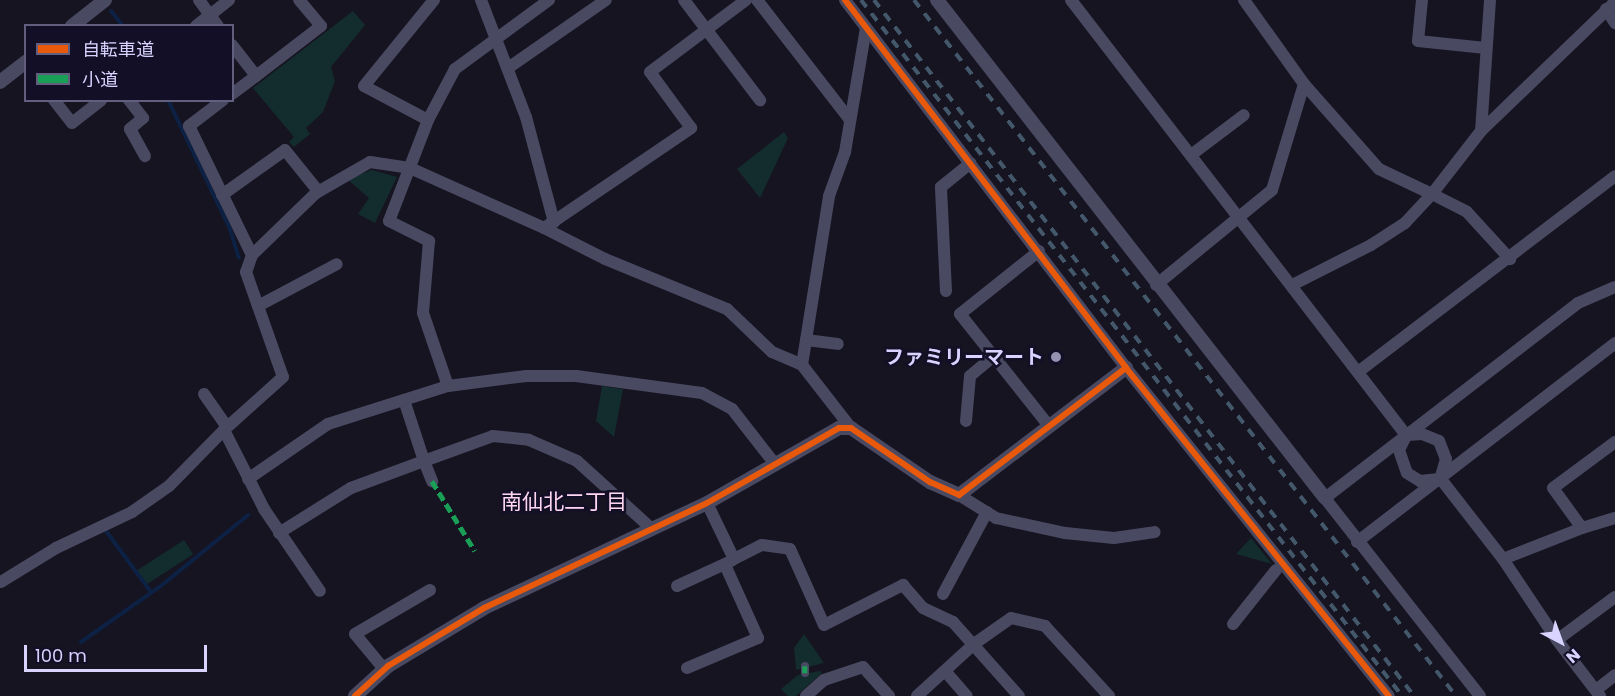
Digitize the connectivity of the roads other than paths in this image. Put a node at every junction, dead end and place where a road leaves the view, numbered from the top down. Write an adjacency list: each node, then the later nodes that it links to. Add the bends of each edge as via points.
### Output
1 (105, 0): 21 (street)
2 (199, 0): 19 (street)
3 (229, 0): 19 (street)
4 (299, 0): 31 (street, via 321,26)
5 (434, 0): 41 (street, via 364,86)
6 (481, 0): 26 (street)
7 (549, 0): 26 (street)
8 (606, 0): 30 (street)
9 (684, 0): 25 (street)
10 (746, 0): 25 (street)
11 (757, 0): 42 (street)
12 (845, 0): 24 (street)
13 (937, 0): 58 (street)
14 (1071, 0): 44 (street)
15 (1244, 0): 33 (street)
16 (1422, 0): 28 (street, via 1418,41)
17 (1490, 0): 28 (street)
18 (1610, 6): 20 (street); 43 (street)
19 (210, 15): 22 (street); 23 (street)
20 (1615, 22)
21 (75, 24)
22 (199, 24)
23 (217, 24)
24 (866, 27): 42 (street); 46 (street)
25 (706, 30): 35 (street); 53 (street, via 650,72 691,128)
26 (496, 35): 30 (street); 41 (street, via 455,69)
27 (234, 48): 31 (street)
28 (1486, 48): 43 (street)
29 (24, 64): 32 (street)
30 (508, 68): 53 (street, via 526,117)
31 (256, 76): 34 (street)
32 (0, 82)
33 (1304, 84): 50 (street, via 1379,169); 52 (street, via 1272,190)
34 (234, 92)
35 (760, 100)
36 (56, 102): 37 (street, via 72,123)
37 (98, 102)
38 (131, 102): 45 (street, via 143,118 130,129)
39 (221, 102): 51 (street, via 189,126)
40 (1244, 116): 44 (street)
41 (428, 120): 47 (street)
42 (850, 120): 63 (street, via 845,152 829,196)
43 (1480, 131): 50 (street)
44 (1191, 155): 52 (street)
45 (145, 156)
46 (971, 163): 54 (street); 61 (street, via 941,188)
47 (410, 168): 49 (street, via 370,162); 53 (street); 70 (street, via 388,221 429,241 423,312)
48 (1614, 180): 56 (street)
49 (318, 191): 51 (street, via 285,150); 55 (street)
50 (1432, 194): 56 (street, via 1467,212); 59 (street, via 1406,223)
51 (222, 195): 55 (street)
52 (1239, 217): 58 (street); 59 (street)
53 (549, 225): 67 (street, via 605,259 727,309 772,352)
54 (1039, 251): 66 (street, via 960,314); 68 (street)
55 (252, 255): 62 (street, via 246,272)
56 (1510, 259): 69 (street)
57 (337, 264): 62 (street)
58 (1156, 285): 85 (street)
59 (1292, 285): 69 (street)
60 (1615, 287): 77 (street, via 1578,303)
61 (946, 291)
62 (258, 306): 75 (street, via 283,377)
63 (806, 340): 65 (street); 67 (street)
64 (1615, 343): 82 (street)
65 (838, 344)
66 (994, 356): 73 (street, via 970,376); 74 (street)
67 (802, 365): 76 (street)
68 (1126, 368): 74 (street); 118 (street)
69 (1358, 372): 77 (street)
70 (448, 386): 72 (street); 80 (street, via 526,376 576,376 702,393 732,409)
71 (204, 394): 75 (street)
72 (404, 400): 79 (street); 81 (street, via 328,424)
73 (966, 421)
74 (1050, 427): 84 (street)
75 (225, 428): 81 (street); 97 (street, via 169,486 132,512 57,548)
76 (851, 428): 80 (street, via 839,428); 84 (street, via 930,482)
77 (1406, 435): 82 (street, via 1422,434 1439,441 1446,459); 82 (street, via 1399,450 1407,473 1420,481); 85 (street)
78 (1615, 442): 89 (street, via 1553,488)
79 (424, 461): 83 (street); 90 (street, via 493,436 529,440 577,461); 92 (street, via 351,488)
80 (775, 464): 86 (street)
81 (248, 478): 92 (street)
82 (1440, 478): 93 (street); 94 (street)
83 (432, 482)
84 (959, 495): 87 (street)
85 (1325, 498): 93 (street)
86 (707, 502): 90 (street); 95 (street)
87 (987, 512): 91 (street, via 996,518 1065,533 1114,538); 101 (street)
88 (1615, 518): 89 (street)
89 (1582, 528): 94 (street)
90 (652, 529): 107 (street, via 545,576)
91 (1155, 532)
92 (279, 533): 100 (street)
93 (1357, 542): 119 (street)
94 (1503, 559): 104 (street)
95 (729, 562): 98 (street); 105 (street, via 762,545 790,549 824,625 903,585 923,608 953,622); 106 (street, via 758,638)
96 (1276, 570): 103 (street)
97 (1, 582)
98 (677, 586)
99 (430, 590): 107 (street, via 355,634)
100 (320, 591)
101 (944, 594)
102 (1615, 597): 104 (street)
103 (1233, 624)
104 (1557, 640): 110 (street)
105 (974, 644): 108 (street); 116 (street); 117 (street, via 1011,618 1045,626)
106 (687, 668)
107 (384, 669): 111 (street)
108 (945, 671): 114 (street); 115 (street)
109 (1615, 675): 110 (street)
110 (1598, 693)
111 (355, 696)
112 (806, 696): 113 (street, via 824,680 863,667)
113 (889, 696)
114 (917, 696)
115 (967, 696)
116 (1019, 696)
117 (1109, 696)
118 (1389, 696)
119 (1480, 696)

